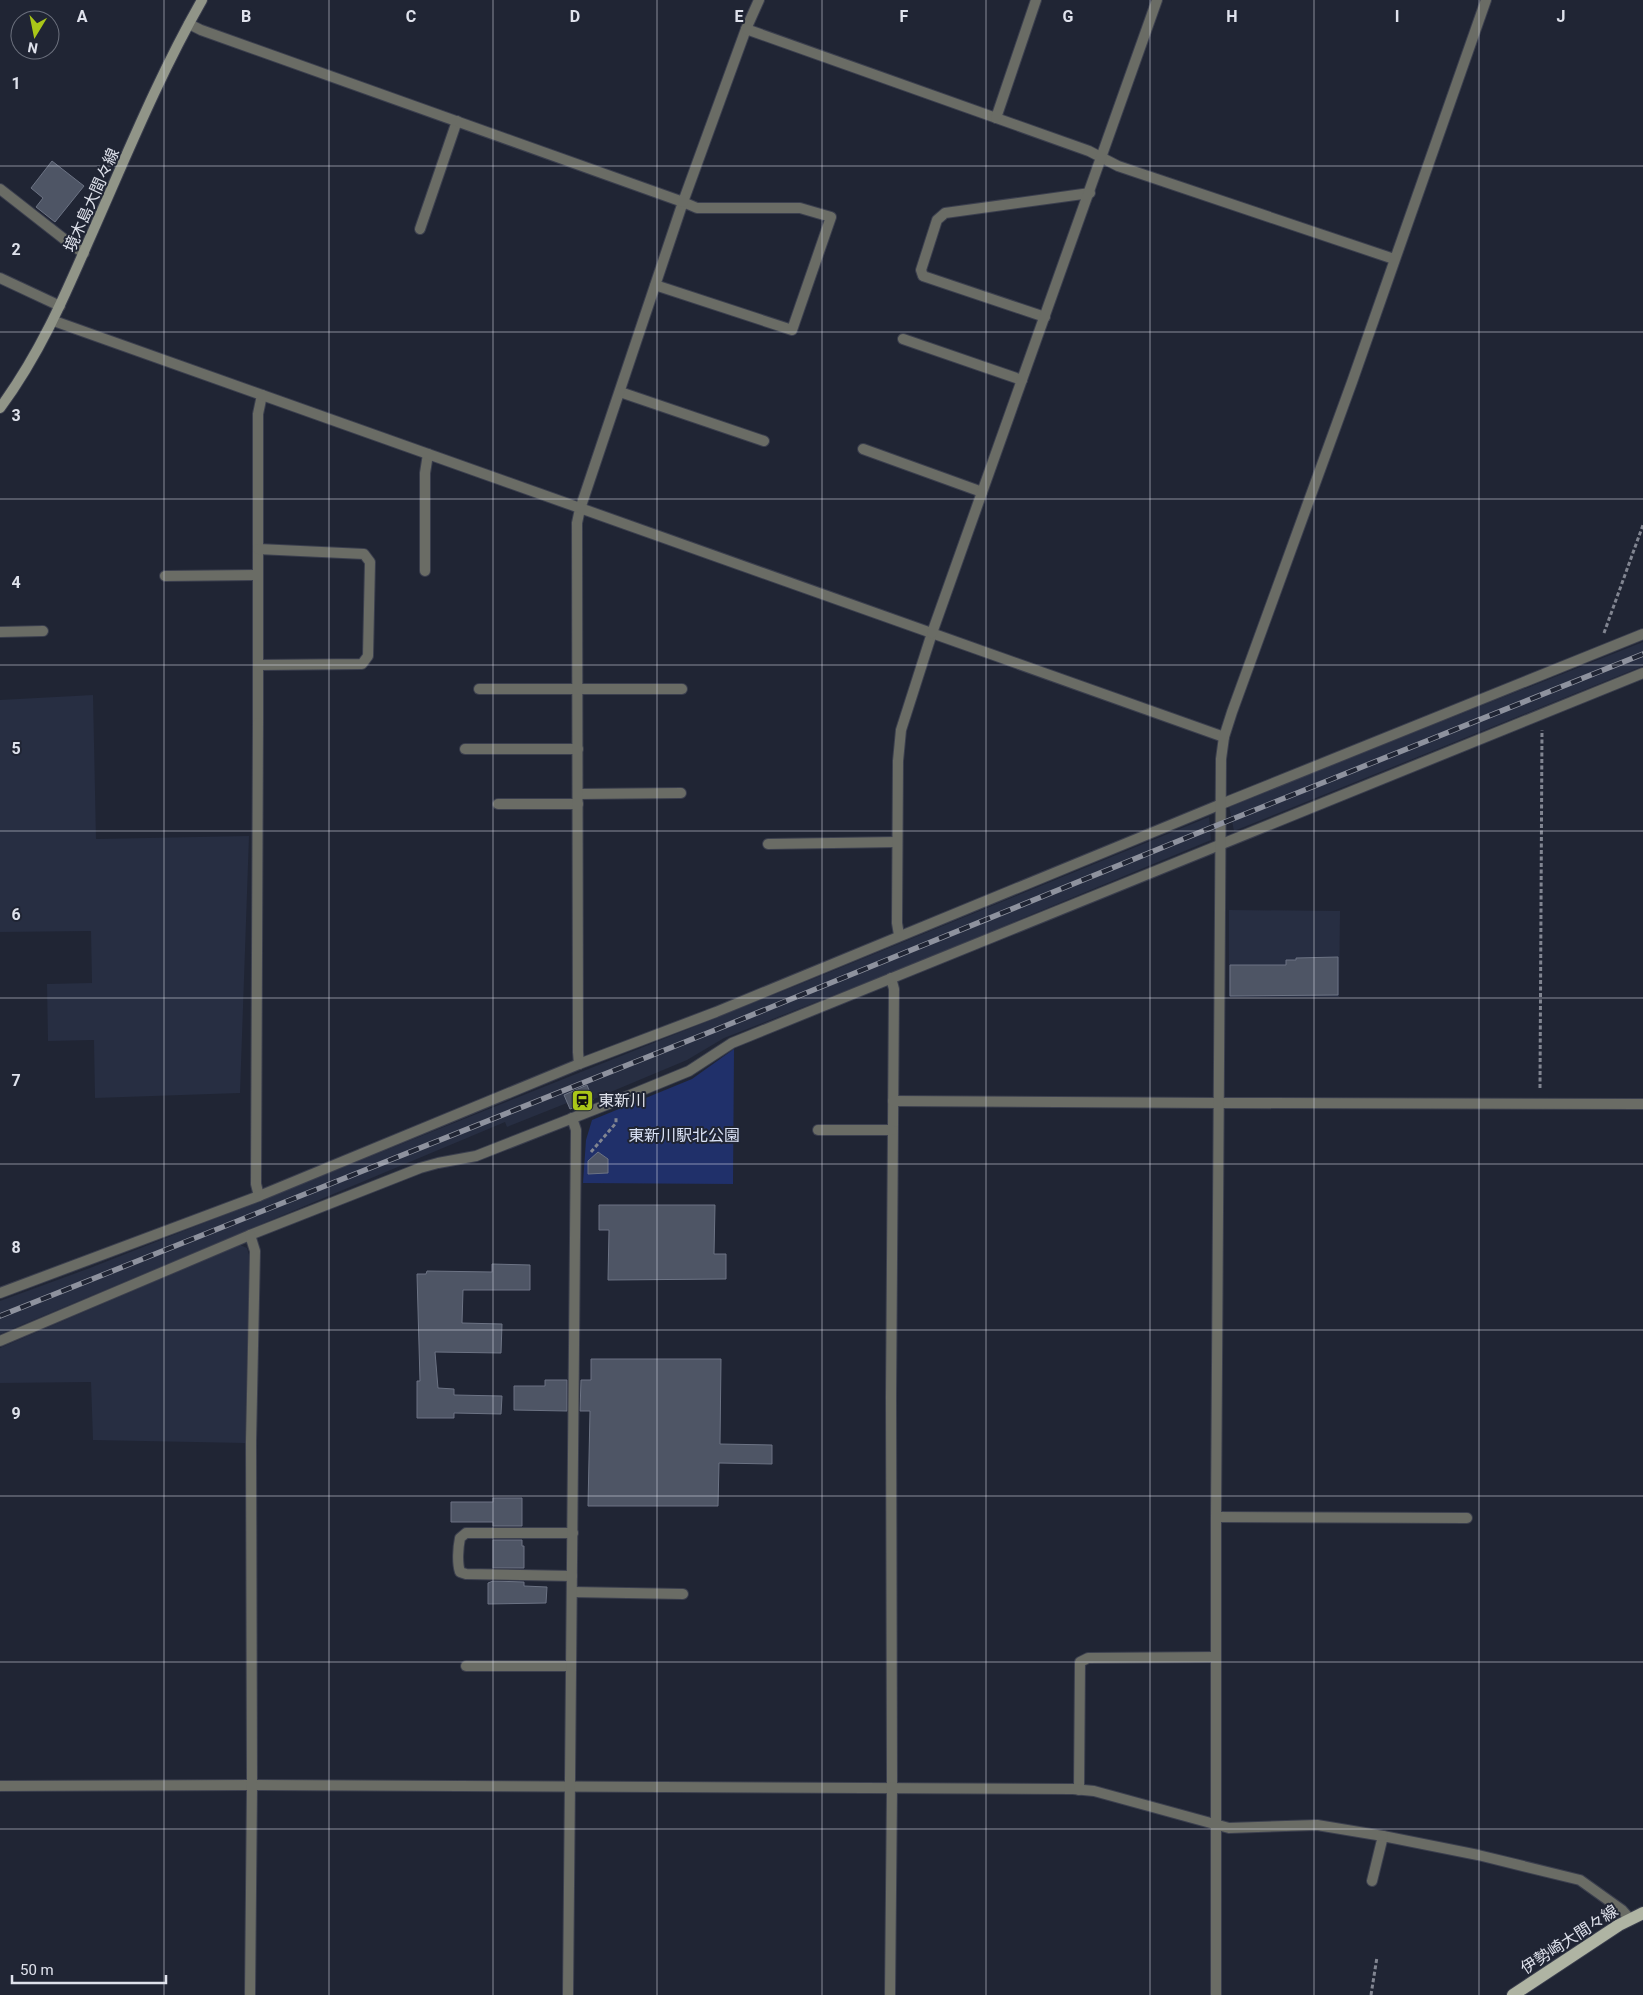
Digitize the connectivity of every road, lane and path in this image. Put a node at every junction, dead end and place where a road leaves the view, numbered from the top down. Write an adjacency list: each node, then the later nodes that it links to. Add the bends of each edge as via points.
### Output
1 (202, 0): 6 (main road, 境木島大間々線)
2 (759, 0): 7 (street)
3 (1036, 0): 8 (street)
4 (1157, 0): 10 (street)
5 (1486, 0): 16 (street)
6 (189, 24): 9 (street); 15 (main road, 境木島大間々線, via 164,70)
7 (746, 29): 8 (street); 13 (street)
8 (996, 118): 10 (street)
9 (457, 121): 13 (street); 14 (street)
10 (1102, 157): 12 (street); 16 (street, via 1118,166)
11 (0, 189): 15 (street)
12 (1090, 193): 20 (street); 20 (street, via 945,213 937,220 921,270 923,276)
13 (683, 202): 18 (street); 18 (street, via 698,208 800,208 830,217 792,330)
14 (420, 229)
15 (84, 253): 19 (main road, 境木島大間々線)
16 (1394, 259): 48 (street)
17 (0, 278): 19 (street)
18 (655, 285): 24 (street)
19 (60, 306): 21 (main road, 境木島大間々線)
20 (1045, 317): 23 (street)
21 (54, 321): 25 (street); 26 (main road, 境木島大間々線, via 20,381)
22 (903, 339): 23 (street)
23 (1022, 380): 30 (street)
24 (620, 392): 27 (street); 31 (street)
25 (262, 395): 29 (street); 33 (street, via 258,414)
26 (0, 408)
27 (764, 441)
28 (863, 449): 30 (street)
29 (428, 454): 31 (street); 34 (street, via 425,472)
30 (982, 492): 39 (street)
31 (580, 509): 39 (street); 45 (street, via 577,523)
32 (1643, 525): 41 (path)
33 (258, 549): 36 (street); 42 (street, via 364,554 370,562 368,656 362,664)
34 (425, 571)
35 (165, 576): 36 (street)
36 (258, 576): 42 (street)
37 (43, 631): 38 (street)
38 (0, 632)
39 (932, 633): 48 (street); 55 (street, via 901,730)
40 (1643, 634): 41 (street)
41 (1598, 652): 54 (street)
42 (258, 665): 70 (street)
43 (1643, 673): 47 (street)
44 (479, 689): 45 (street)
45 (578, 689): 46 (street); 50 (street)
46 (682, 689)
47 (1539, 715): 57 (street); 63 (path, via 1542,726)
48 (1224, 737): 54 (street)
49 (465, 749): 50 (street)
50 (578, 749): 52 (street)
51 (681, 793): 52 (street)
52 (578, 799): 53 (street); 60 (street)
53 (498, 804)
54 (1219, 805): 57 (street); 58 (street)
55 (897, 842): 56 (street); 58 (street)
56 (768, 844)
57 (1220, 845): 59 (street); 62 (street)
58 (899, 935): 60 (street, via 716,1012)
59 (891, 978): 61 (street, via 894,989); 66 (street, via 732,1043 689,1071)
60 (579, 1064): 70 (street)
61 (893, 1101): 62 (street); 68 (street)
62 (1219, 1103): 63 (street); 74 (street)
63 (1540, 1104): 64 (street)
64 (1643, 1104)
65 (614, 1112): 69 (path, via 616,1123)
66 (572, 1118): 71 (street, via 476,1156 420,1168); 76 (street, via 576,1130)
67 (818, 1130): 68 (street)
68 (892, 1130): 86 (street)
69 (588, 1156)
70 (258, 1196): 72 (street)
71 (250, 1235): 73 (street); 83 (street, via 255,1251 251,1470)
72 (0, 1293)
73 (0, 1341)
74 (1216, 1517): 75 (street); 80 (street)
75 (1467, 1518)
76 (573, 1533): 77 (street); 77 (street, via 466,1533 460,1538 459,1551 460,1572 466,1574)
77 (572, 1576): 78 (street)
78 (572, 1592): 79 (street); 82 (street)
79 (683, 1594)
80 (1216, 1657): 87 (street, via 1088,1658 1080,1662); 88 (street)
81 (466, 1666): 82 (street)
82 (571, 1666): 85 (street)
83 (252, 1785): 84 (street); 85 (street); 94 (street)
84 (0, 1786)
85 (570, 1786): 86 (street); 95 (street)
86 (892, 1788): 87 (street); 96 (street)
87 (1079, 1790): 88 (street, via 1094,1791)
88 (1215, 1824): 89 (street, via 1230,1828 1323,1825); 97 (street)
89 (1384, 1836): 90 (street); 92 (street, via 1580,1880)
90 (1372, 1881)
91 (1643, 1913): 92 (main road, 伊勢崎大間々線)
92 (1630, 1919): 99 (main road, 伊勢崎大間々線)
93 (1376, 1957): 98 (path)
94 (250, 1995)
95 (568, 1995)
96 (890, 1995)
97 (1216, 1995)
98 (1371, 1995)
99 (1513, 1995)

